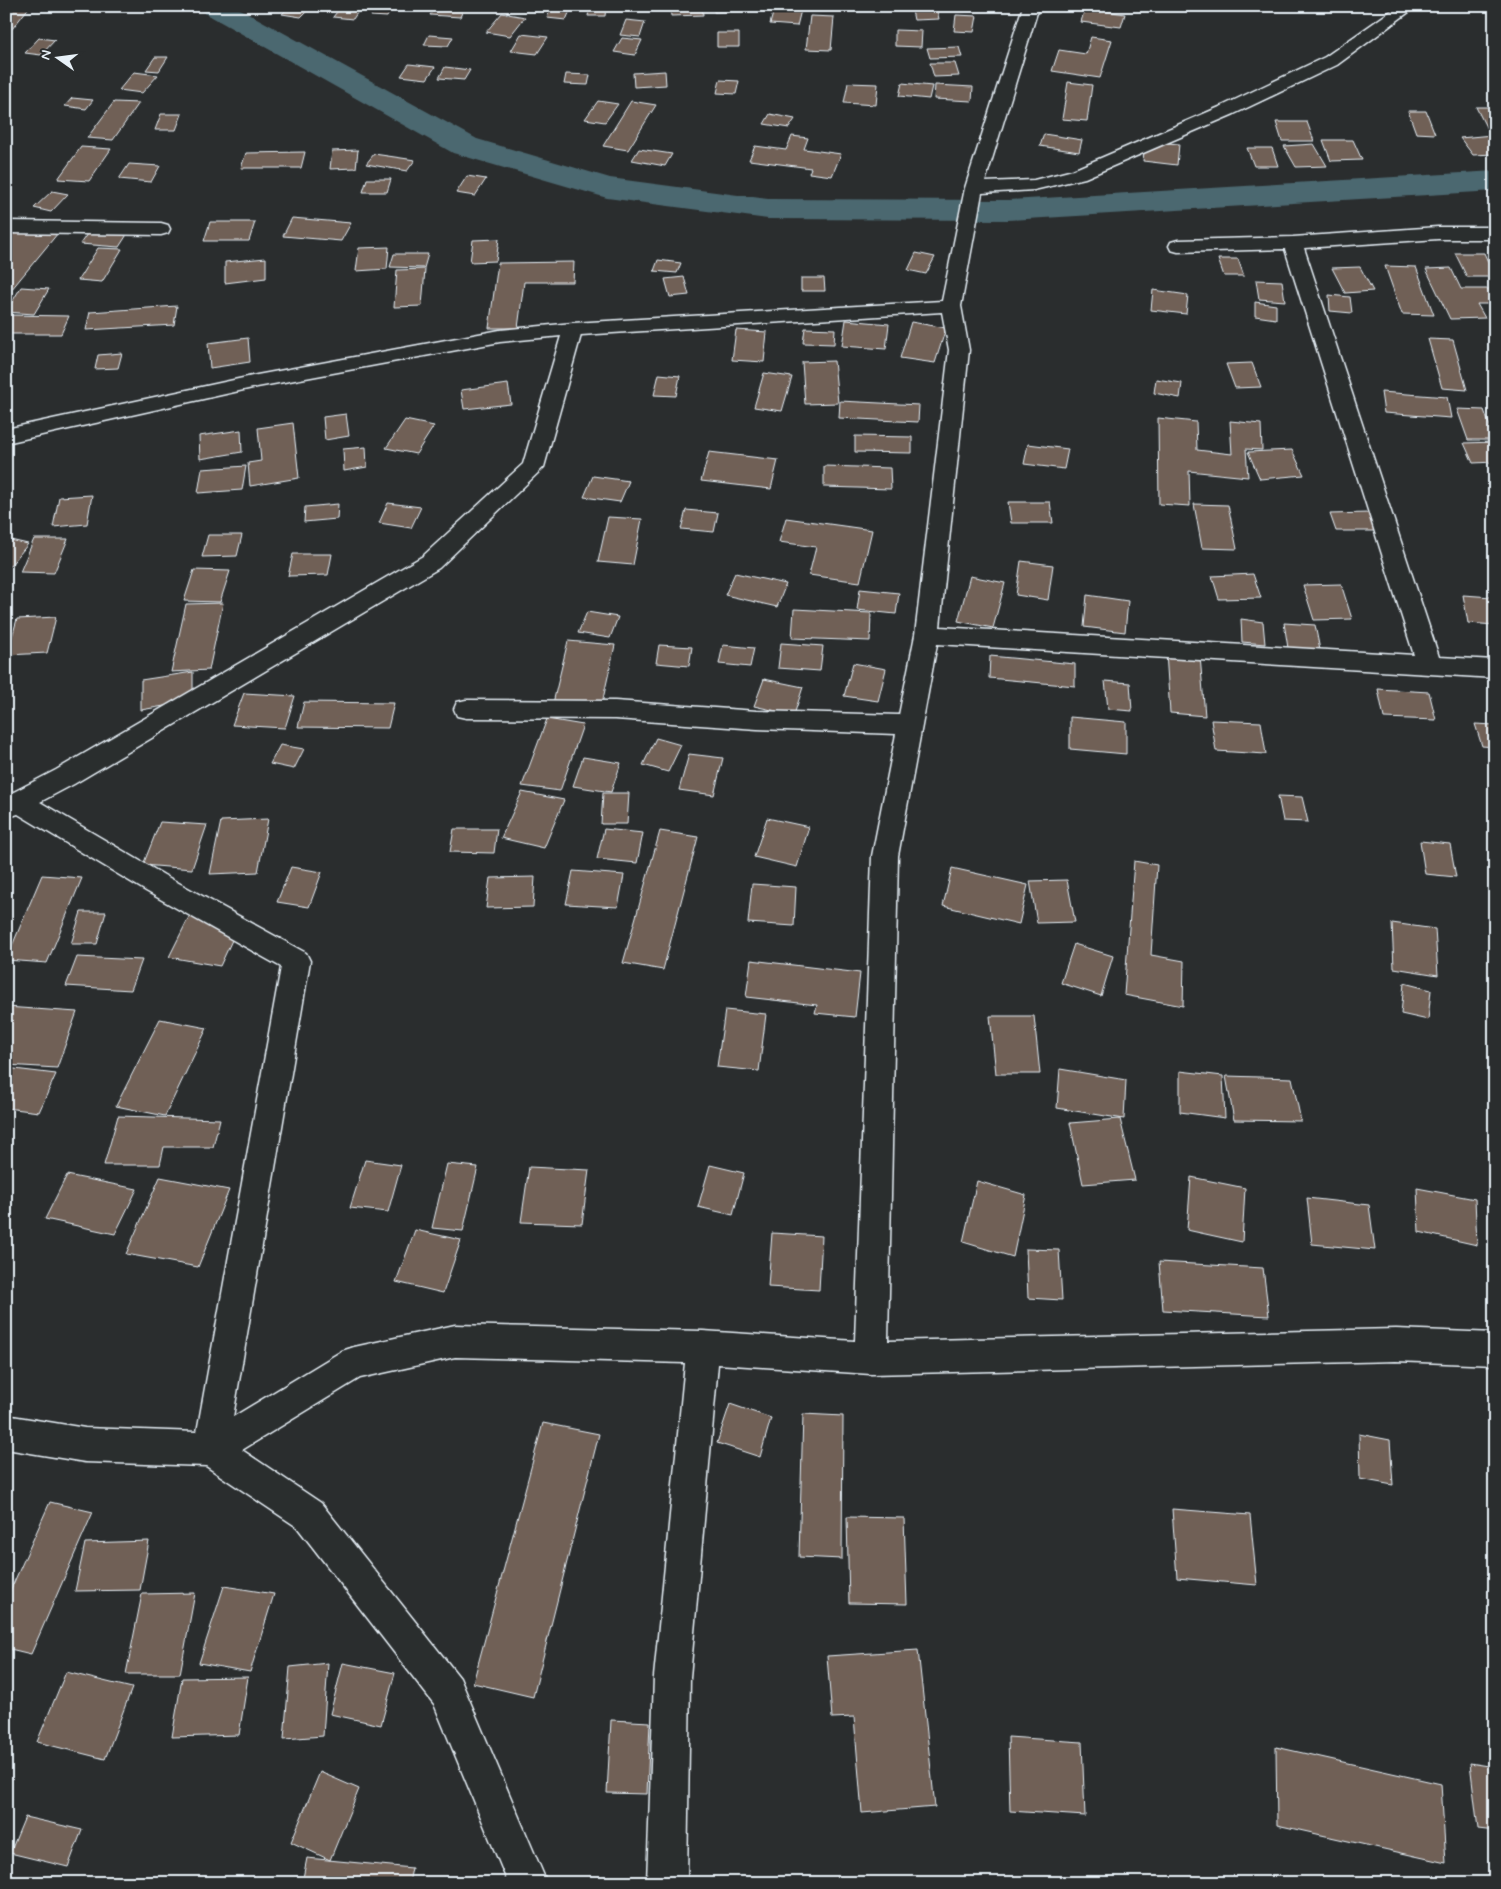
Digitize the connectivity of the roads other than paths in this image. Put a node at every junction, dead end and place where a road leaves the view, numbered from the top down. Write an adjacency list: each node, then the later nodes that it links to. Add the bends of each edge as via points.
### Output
1 (1031, 6): 3 (street)
2 (1408, 6): 3 (street, via 1331,61 1228,110 1078,174)
3 (973, 193): 9 (street)
4 (6, 227): 5 (street)
5 (161, 229)
6 (1495, 233): 7 (street, via 1438,233)
7 (1293, 243): 8 (street); 13 (street)
8 (1178, 246)
9 (951, 306): 10 (street); 12 (street, via 960,350)
10 (574, 329): 11 (street, via 500,336 257,381); 17 (street, via 533,467 431,562)
11 (6, 436)
12 (927, 635): 13 (street); 16 (street)
13 (1429, 664): 14 (street)
14 (1495, 669)
15 (466, 709): 16 (street, via 615,710 757,720)
16 (910, 725): 20 (street, via 885,856)
17 (13, 805): 22 (street, via 296,961)
18 (703, 1346): 20 (street); 22 (street, via 455,1341 354,1363); 24 (street, via 672,1677)
19 (1495, 1348): 20 (street, via 1396,1345)
20 (871, 1358)
21 (6, 1432): 22 (street, via 85,1445)
22 (210, 1449): 23 (street, via 309,1515 446,1691)
23 (528, 1883)
24 (667, 1883)

